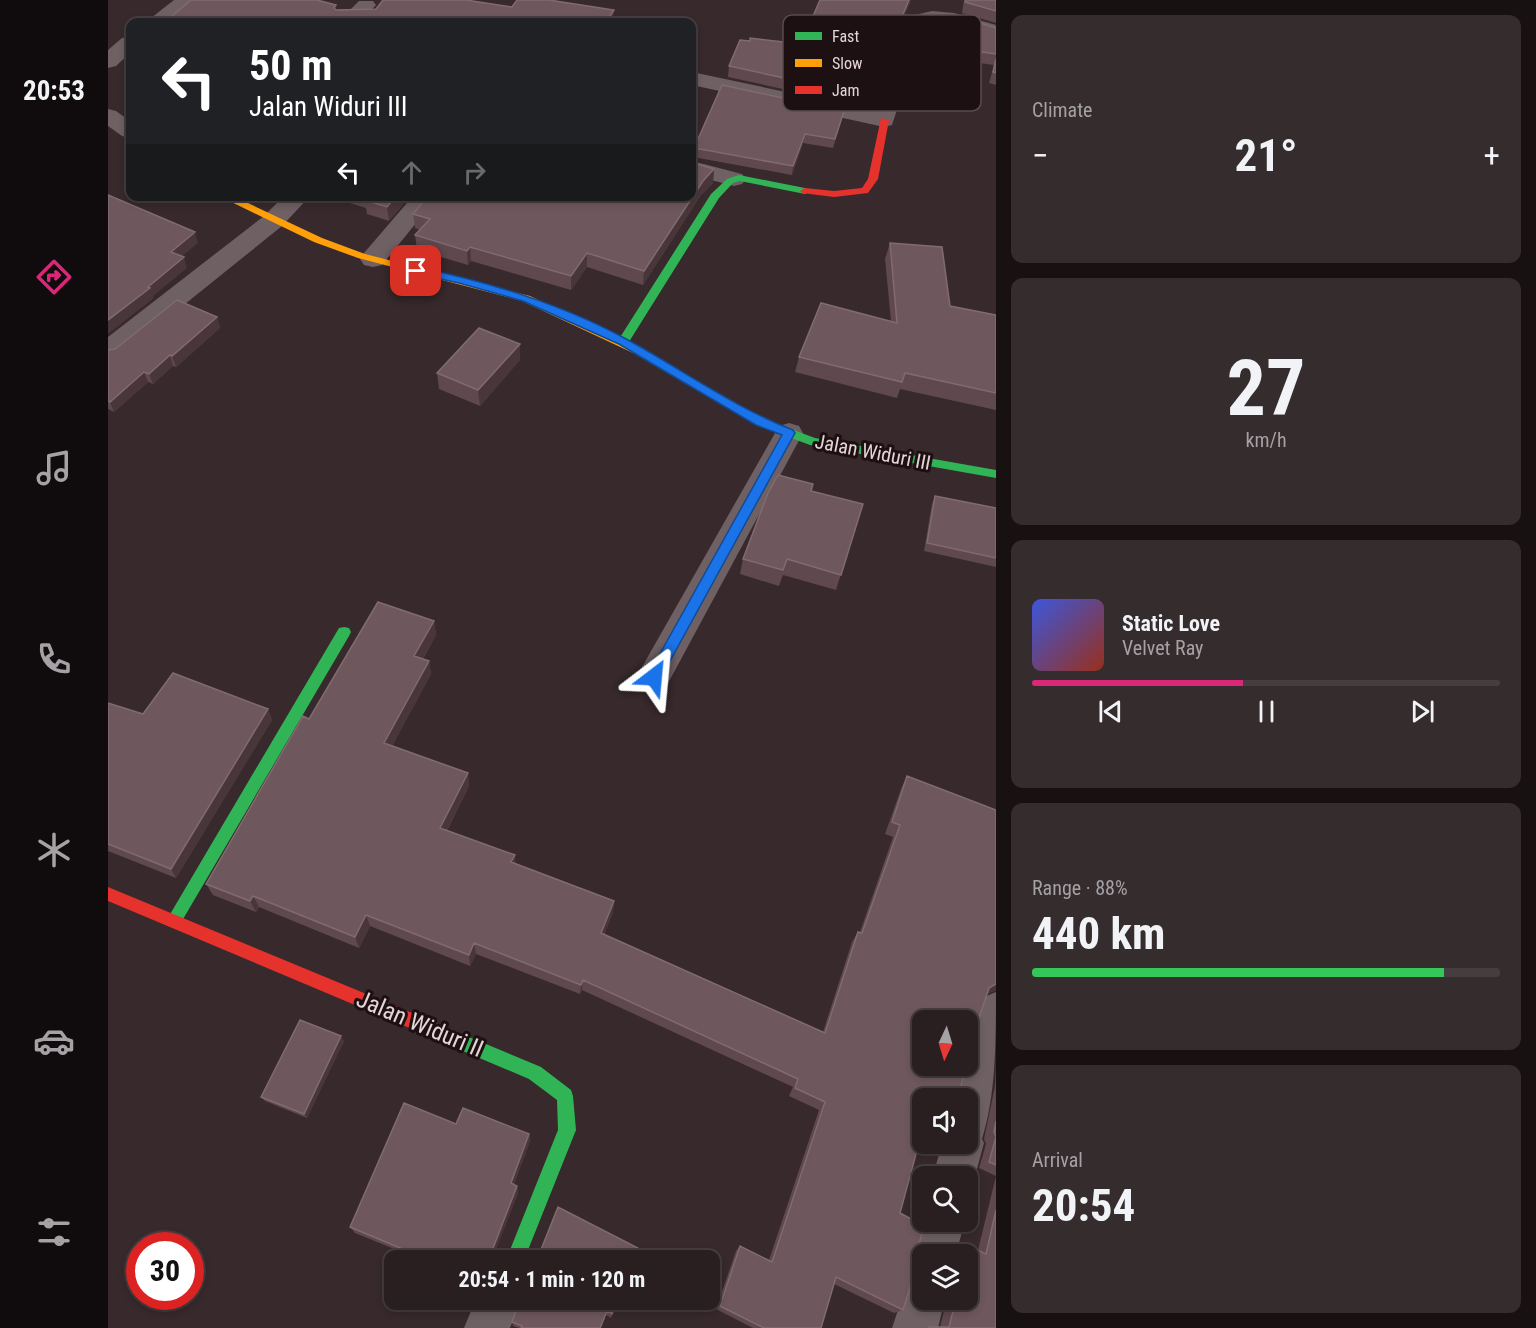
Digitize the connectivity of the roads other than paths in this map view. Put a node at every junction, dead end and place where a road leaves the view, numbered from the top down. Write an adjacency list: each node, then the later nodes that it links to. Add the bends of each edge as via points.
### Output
1 (188, 0): 3 (street)
2 (366, 5): 4 (street)
3 (163, 18)
4 (352, 18)
5 (981, 28): 6 (street)
6 (996, 32)
7 (126, 47): 8 (street)
8 (108, 61)
9 (696, 80): 10 (street)
10 (783, 98)
11 (842, 111): 14 (street)
12 (887, 111): 14 (street)
13 (108, 116): 15 (street)
14 (884, 120): 17 (street, via 873,179 865,191 826,194)
15 (126, 128)
16 (696, 169): 17 (street)
17 (734, 179): 23 (street, via 715,196)
18 (234, 201): 21 (street, Jalan Widuri III)
19 (293, 201): 21 (street)
20 (422, 201): 22 (street)
21 (273, 220): 22 (street, Jalan Widuri III); 24 (street)
22 (373, 259): 23 (street, Jalan Widuri III, via 526,298)
23 (623, 342): 25 (street, Jalan Widuri III, via 760,422)
24 (108, 351)
25 (789, 433): 26 (street, Jalan Widuri III, via 825,444); 28 (street)
26 (996, 474)
27 (344, 632): 30 (street)
28 (654, 677)
29 (108, 894): 30 (street, Jalan Widuri II)
30 (174, 921): 33 (street, Jalan Widuri II, via 535,1073 565,1096 567,1130)
31 (996, 1012): 32 (street)
32 (977, 1088)
33 (518, 1250)
34 (494, 1310): 36 (street)
35 (920, 1310): 37 (street)
36 (487, 1328)
37 (915, 1328)

